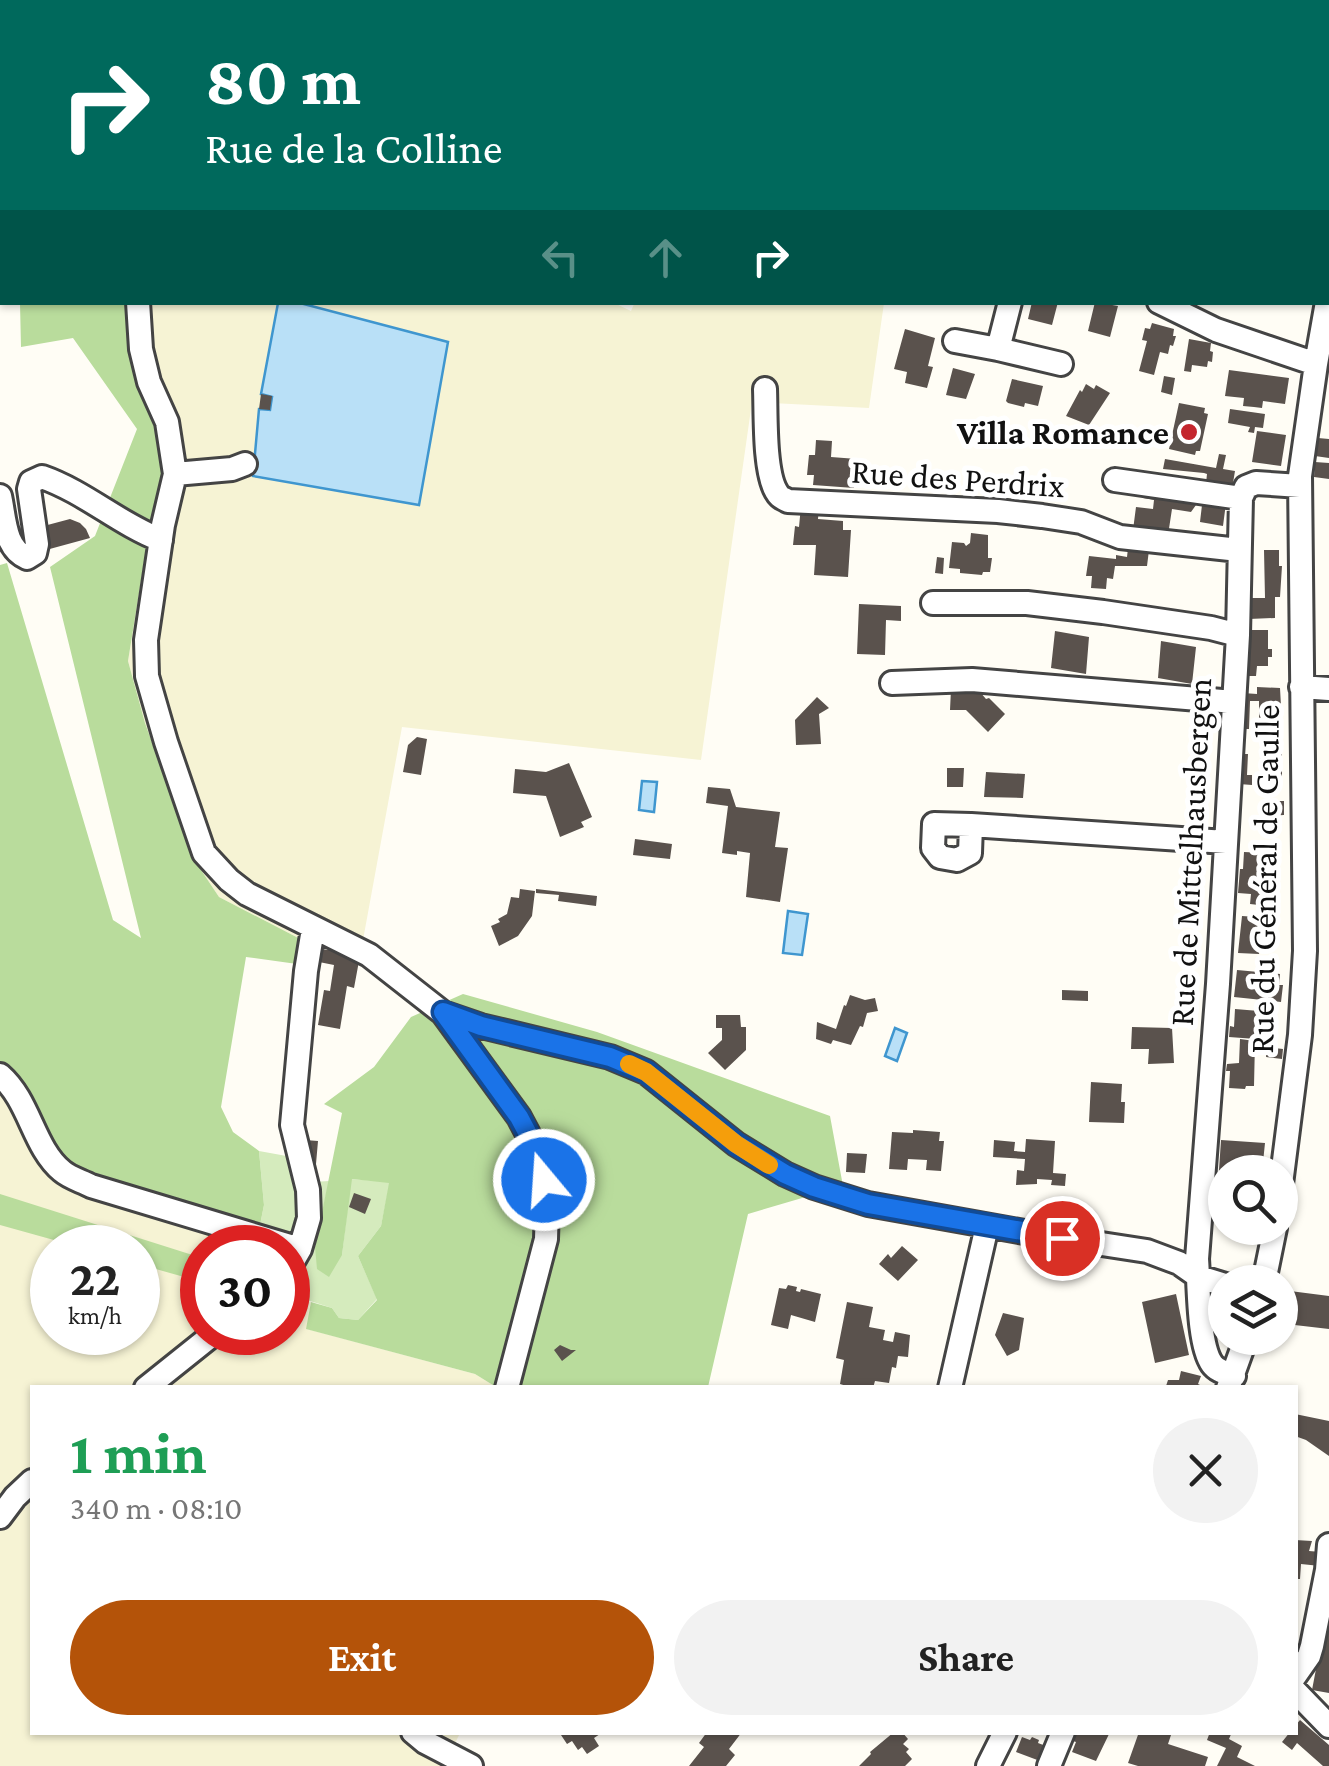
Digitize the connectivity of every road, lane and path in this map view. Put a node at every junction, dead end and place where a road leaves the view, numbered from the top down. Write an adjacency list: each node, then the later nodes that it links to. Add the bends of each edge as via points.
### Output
1 (138, 305): 11 (street, via 140,349 167,422)
2 (1009, 305): 6 (street)
3 (1165, 305): 8 (street)
4 (1326, 305): 8 (street, Rue du Général de Gaulle)
5 (956, 341): 6 (street)
6 (998, 349): 7 (street)
7 (1061, 364)
8 (1316, 364): 13 (street, Rue du Général de Gaulle)
9 (765, 389): 17 (street, Rue des Perdrix, via 770,476 788,501 1042,516 1120,537)
10 (245, 464): 11 (street)
11 (175, 474): 16 (street)
12 (1115, 480): 15 (street)
13 (1300, 481): 15 (street, via 1256,482); 21 (street, Rue du Général de Gaulle)
14 (0, 496): 16 (street, via 10,546 27,558 37,544 28,488 42,477)
15 (1241, 498): 17 (street, Rue de Mittelhausbergen)
16 (161, 540): 26 (street, via 147,676 204,853 247,894)
17 (1239, 550): 19 (street, Rue de Mittelhausbergen)
18 (934, 603): 19 (street, via 1027,603)
19 (1238, 636): 23 (street, Rue de Mittelhausbergen)
20 (892, 683): 23 (street, via 972,680)
21 (1301, 687): 22 (street); 29 (street, Rue du Général de Gaulle, via 1304,989)
22 (1329, 689)
23 (1234, 702): 25 (street, Rue de Mittelhausbergen)
24 (971, 825): 25 (street)
25 (1226, 842): 33 (street, Rue de Mittelhausbergen)
26 (313, 929): 27 (street, via 369,955); 31 (street, via 292,1124 309,1204)
27 (443, 1012): 32 (street, via 646,1072 736,1144 814,1187); 39 (street, via 519,1117 544,1180 546,1239)
28 (0, 1075): 30 (street, via 62,1171)
29 (1285, 1155)
30 (220, 1225)
31 (307, 1225)
32 (987, 1226): 33 (street, via 1147,1251); 40 (street)
33 (1199, 1278): 34 (street); 37 (street, Rue de Mittelhausbergen, via 1208,1356)
34 (1208, 1280)
35 (187, 1355): 38 (street)
36 (1241, 1355): 37 (street)
37 (1232, 1384)
38 (150, 1385)
39 (508, 1385)
40 (951, 1385)
41 (30, 1483): 42 (street)
42 (0, 1516)
43 (1329, 1544): 44 (street, via 1312,1646)
44 (1298, 1672)
45 (1298, 1694): 46 (street)
46 (1329, 1726)
47 (417, 1735): 50 (street)
48 (1004, 1735): 51 (street)
49 (1062, 1735): 52 (street)
50 (460, 1764)
51 (988, 1766)
52 (1049, 1766)

